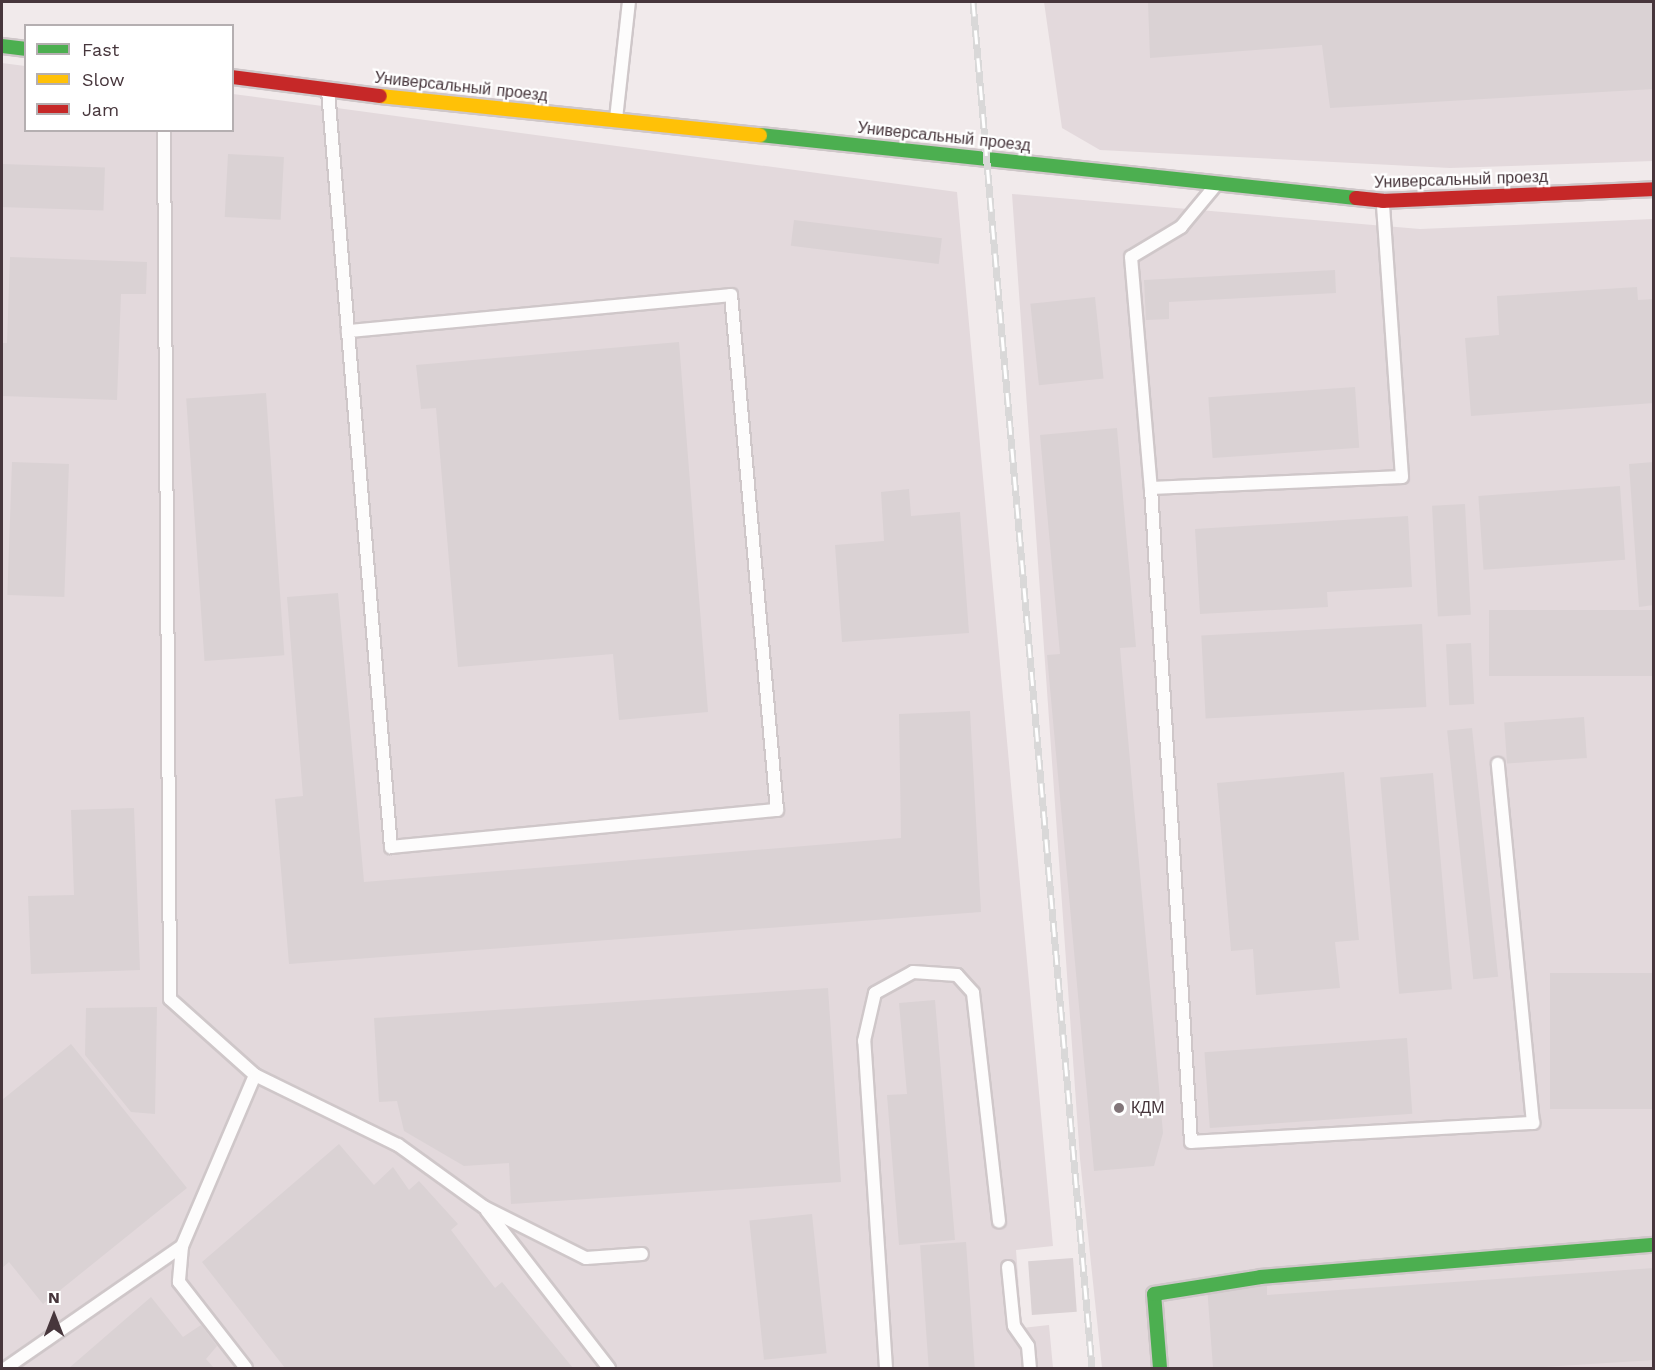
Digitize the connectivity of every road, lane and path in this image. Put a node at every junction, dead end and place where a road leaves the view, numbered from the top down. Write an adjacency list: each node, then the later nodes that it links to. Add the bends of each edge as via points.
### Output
1 (629, 2): 6 (lane)
2 (2, 46): 3 (street)
3 (24, 49)
4 (234, 77): 5 (street, Универсальный проезд)
5 (327, 90): 6 (street, Универсальный проезд); 11 (lane)
6 (616, 119): 8 (street, Универсальный проезд)
7 (164, 132): 14 (lane, via 170,999)
8 (1218, 183): 10 (street, Универсальный проезд); 12 (lane, via 1181,227 1131,257)
9 (1653, 189): 10 (street, Универсальный проезд)
10 (1383, 201): 12 (lane, via 1402,477)
11 (348, 331): 11 (lane, via 391,847 777,810 731,295)
12 (1151, 488): 13 (lane, via 1191,1142 1533,1123)
13 (1498, 764)
14 (255, 1075): 15 (lane, via 399,1145); 18 (lane)
15 (484, 1207): 19 (lane, via 586,1258); 23 (lane)
16 (999, 1222): 24 (lane, via 973,993 957,975 913,972 874,993 864,1041)
17 (1653, 1245): 26 (street, via 1262,1276 1154,1294)
18 (182, 1246): 21 (lane); 22 (lane, via 179,1282)
19 (642, 1254)
20 (1008, 1267): 25 (lane, via 1014,1326 1028,1346)
21 (6, 1368)
22 (246, 1368)
23 (609, 1368)
24 (886, 1368)
25 (1030, 1368)
26 (1160, 1368)

